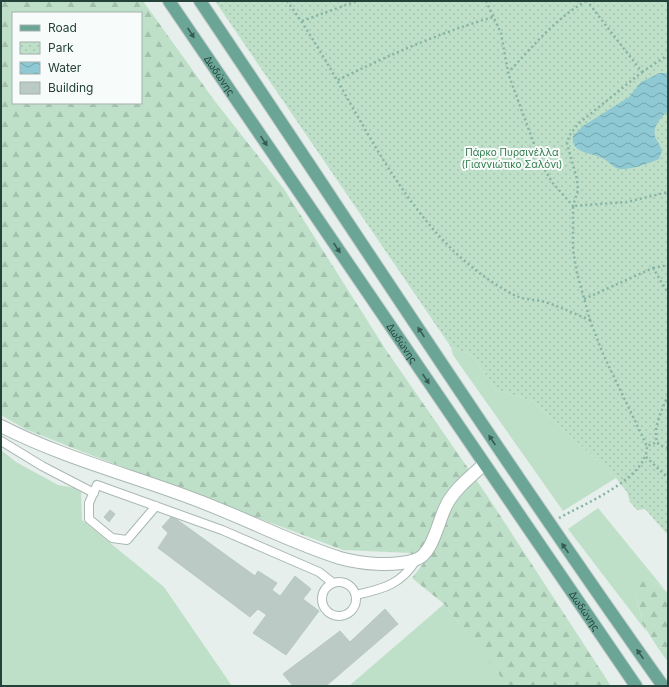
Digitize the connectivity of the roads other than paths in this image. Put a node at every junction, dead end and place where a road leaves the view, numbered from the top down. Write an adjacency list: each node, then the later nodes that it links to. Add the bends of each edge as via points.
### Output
1 (169, 1): 5 (main road, Δωδώνης, one-way to 5)
2 (200, 1): 12 (main road, Δωδώνης, one-way to 2, via 548,524)
3 (1, 426): 8 (street, via 59,452 191,498 340,558 382,564)
4 (1, 441): 6 (lane)
5 (484, 464): 8 (street, via 452,496 429,547); 11 (main road, Δωδώνης)
6 (94, 493): 7 (lane, via 97,485); 7 (lane, via 89,504 89,519 112,538 126,540)
7 (156, 506): 9 (lane, via 222,530 306,566)
8 (416, 560): 10 (lane, via 410,570 385,588)
9 (333, 583): 10 (lane, via 349,585); 10 (lane, via 325,590 322,600 330,614 347,614 355,606)
10 (356, 594)
11 (636, 686)
12 (663, 686)

